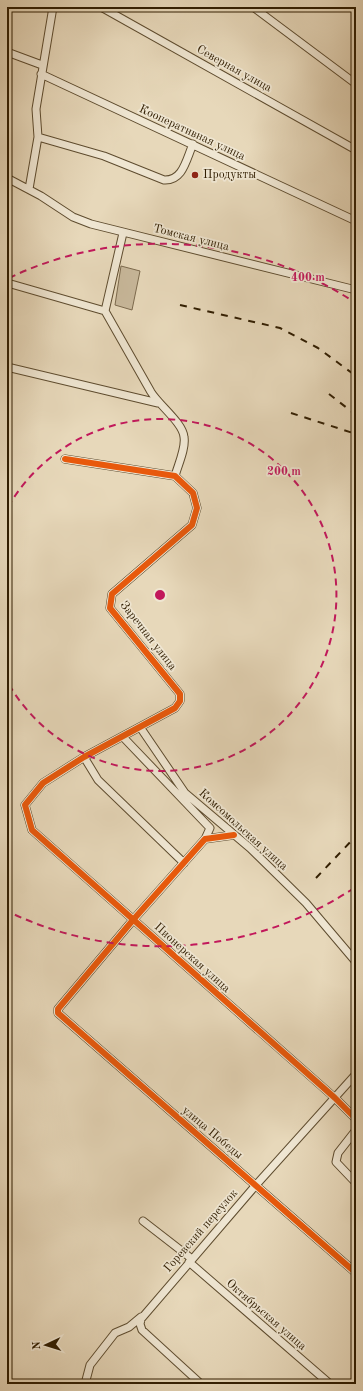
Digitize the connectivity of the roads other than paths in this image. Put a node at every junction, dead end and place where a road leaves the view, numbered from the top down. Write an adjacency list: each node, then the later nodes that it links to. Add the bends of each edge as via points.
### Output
1 (53, 7): 5 (street)
2 (102, 7): 10 (street, Северная улица)
3 (253, 7): 7 (street)
4 (7, 52): 5 (street)
5 (42, 66): 6 (street)
6 (41, 74): 8 (street, via 36,109); 9 (street, Кооперативная улица)
7 (356, 84)
8 (38, 137): 9 (street, via 104,156 164,180 178,177); 12 (street)
9 (193, 144): 13 (street, Кооперативная улица)
10 (356, 150)
11 (7, 178): 12 (street, Томская улица)
12 (29, 189): 14 (street, Томская улица, via 73,217)
13 (356, 221)
14 (123, 233): 16 (street, Томская улица); 17 (street)
15 (11, 284): 17 (street)
16 (356, 290)
17 (105, 311): 19 (street)
18 (7, 366): 19 (street)
19 (158, 403): 21 (street, via 183,430 185,438)
20 (65, 459): 21 (street)
21 (175, 476): 22 (street, Заречная улица, via 193,493 197,508 192,525 112,594 110,608 180,694 180,701 175,708)
22 (140, 727): 23 (street, Заречная улица); 26 (street, Комсомольская улица, via 185,793)
23 (123, 737): 24 (street, Заречная улица); 27 (street, via 210,828)
24 (84, 758): 25 (street, Заречная улица, via 43,782); 28 (street, via 98,780)
25 (24, 805): 29 (street, Пионерская улица, via 32,830)
26 (234, 835): 27 (street); 30 (street, Комсомольская улица, via 306,903)
27 (205, 839): 28 (street)
28 (184, 864): 29 (street)
29 (133, 920): 32 (street, Пионерская улица); 36 (street, улица Победы, via 58,1009 58,1014)
30 (356, 962)
31 (356, 1074): 32 (street, Горевский переулок)
32 (335, 1098): 33 (street, Пионерская улица); 36 (street, Горевский переулок)
33 (356, 1119)
34 (356, 1130): 35 (street, via 336,1157 336,1162)
35 (356, 1183)
36 (256, 1185): 38 (street, Горевский переулок); 39 (street, улица Победы)
37 (143, 1221): 38 (street, Октябрьская улица)
38 (190, 1260): 40 (street, Горевский переулок); 43 (street, Октябрьская улица)
39 (356, 1273)
40 (143, 1315): 41 (street, Горевский переулок, via 129,1327 115,1333 90,1365); 42 (street, via 140,1324 142,1330)
41 (85, 1384)
42 (201, 1384)
43 (330, 1384)

